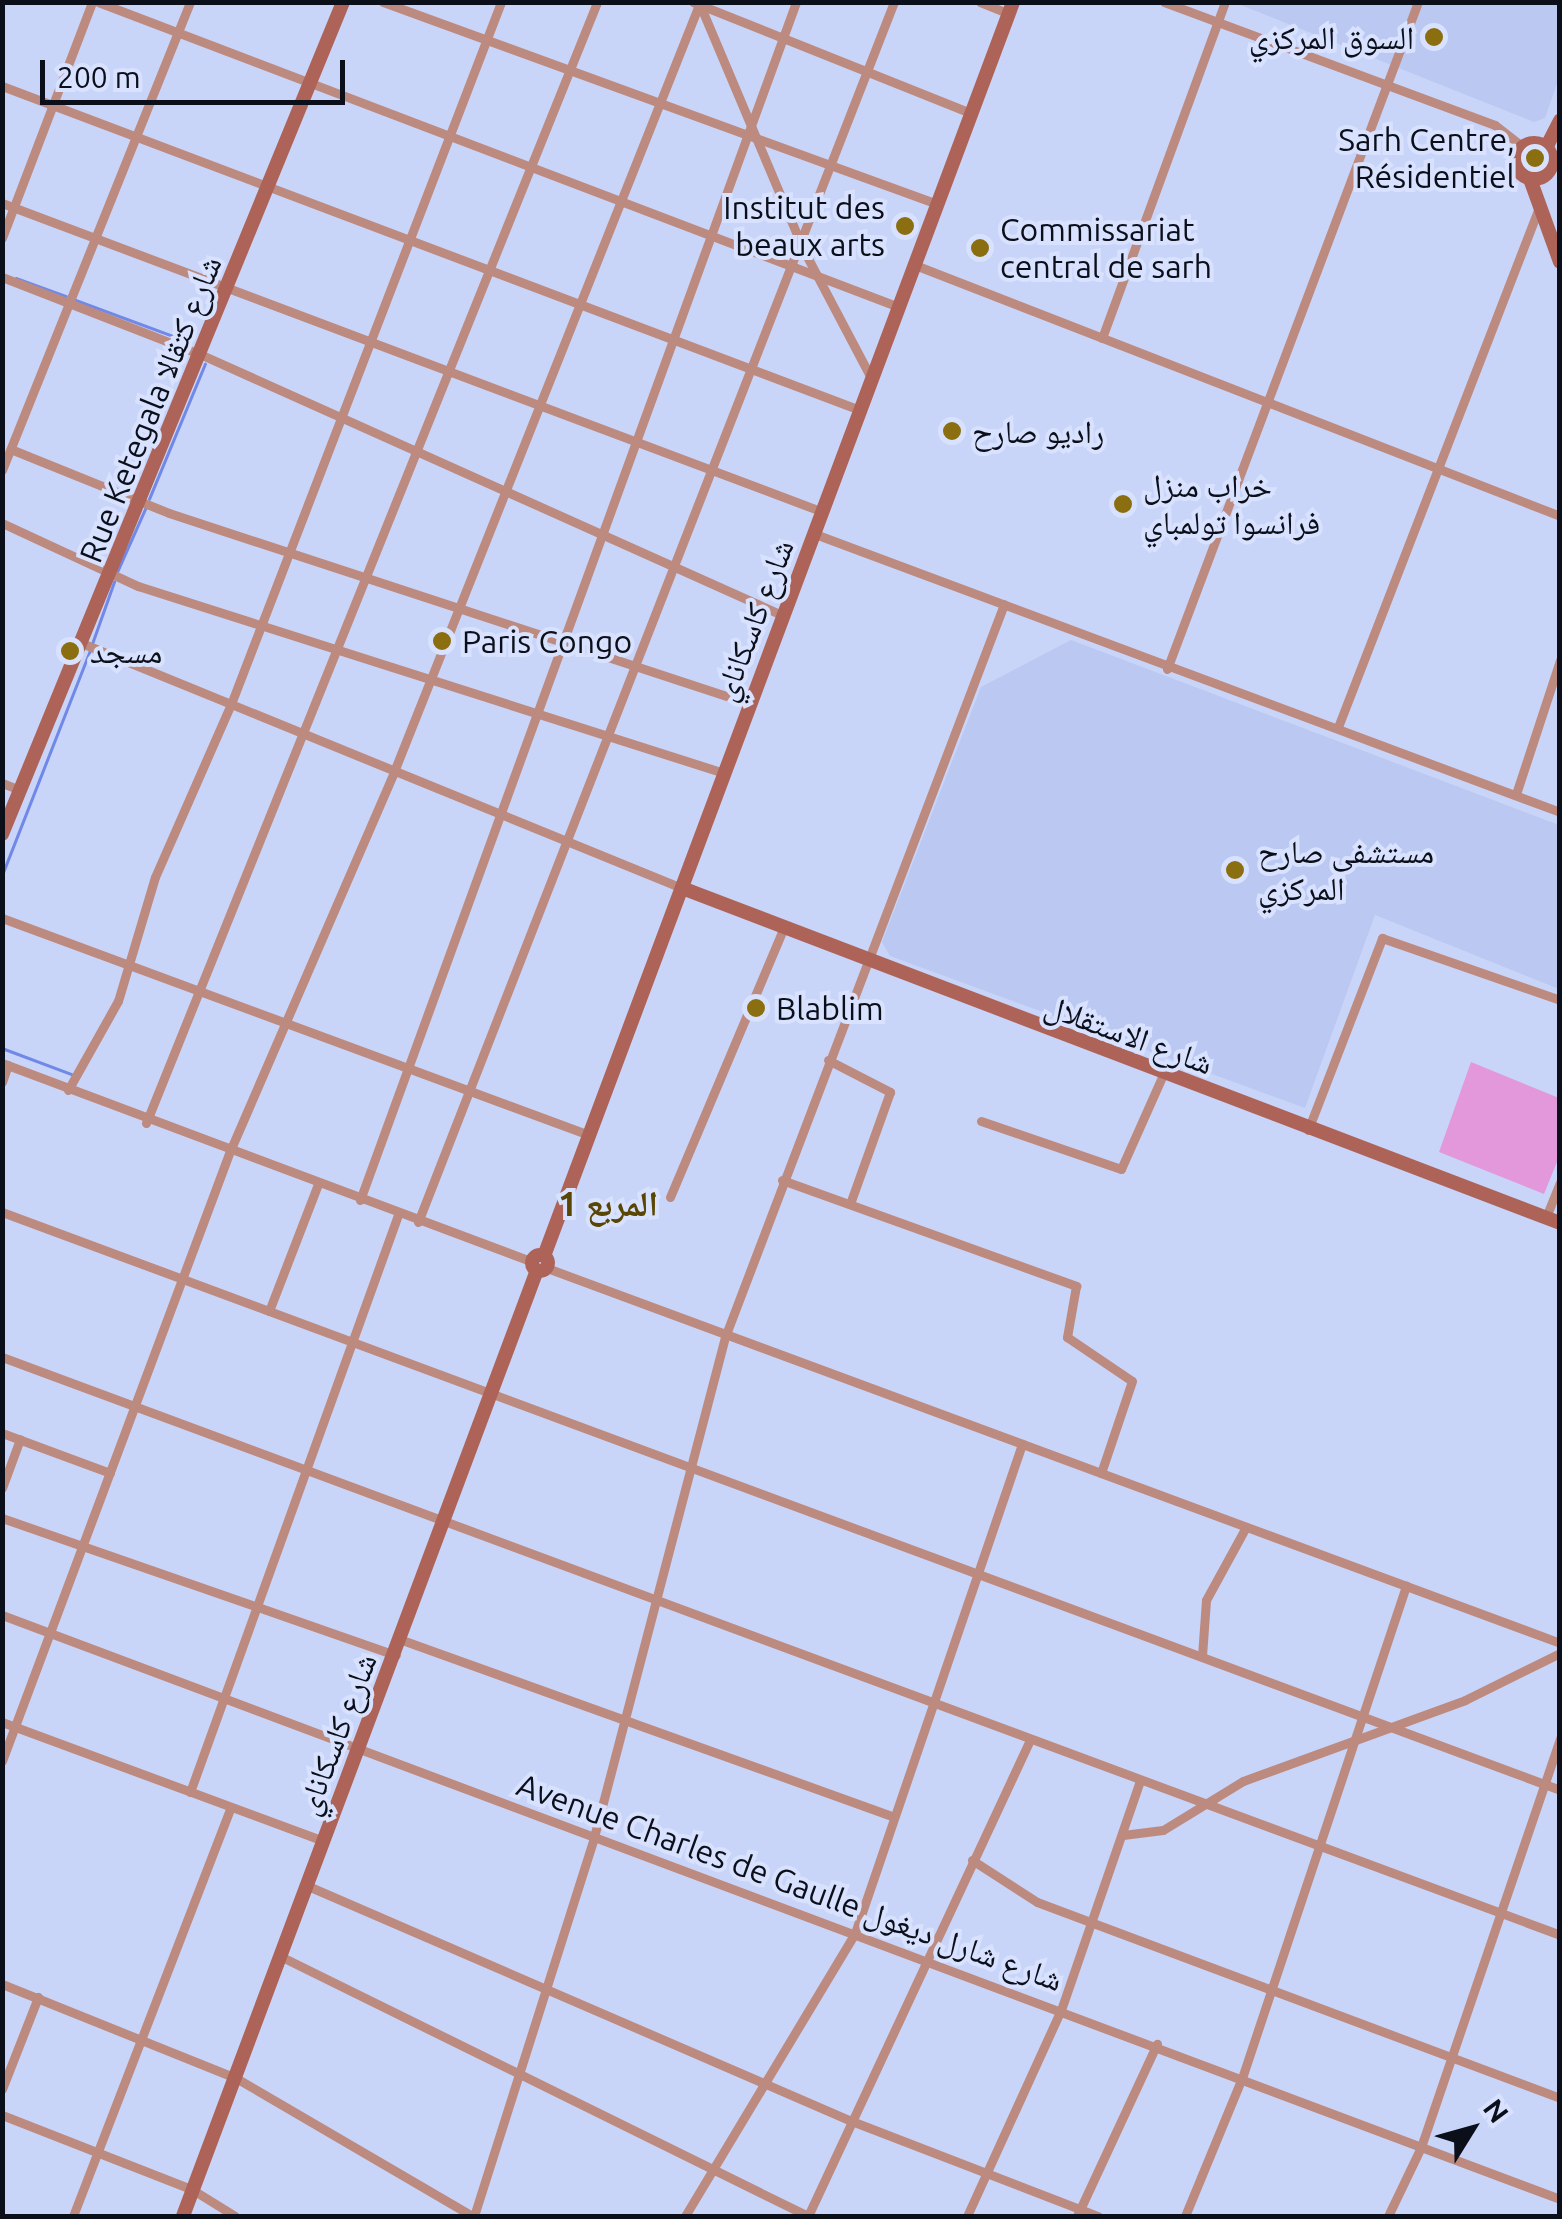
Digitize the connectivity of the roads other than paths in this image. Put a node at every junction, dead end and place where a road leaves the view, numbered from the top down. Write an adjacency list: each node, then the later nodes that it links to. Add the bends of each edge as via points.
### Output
1 (95, 2): 16 (street); 25 (street)
2 (190, 2): 16 (street)
3 (343, 2): 23 (street, Rue Ketegala شارع كتقالا)
4 (383, 2): 17 (street)
5 (502, 2): 17 (street)
6 (597, 2): 19 (street)
7 (796, 2): 18 (street)
8 (894, 2): 20 (street)
9 (980, 2): 14 (street)
10 (1164, 2): 15 (street)
11 (1225, 2): 15 (street)
12 (1418, 2): 21 (street)
13 (698, 3): 18 (street); 24 (street); 28 (street)
14 (1011, 8): 26 (street, شارع كاسكاناي)
15 (1217, 23): 21 (street); 57 (street)
16 (176, 36): 23 (street); 30 (street)
17 (486, 42): 19 (street); 29 (street)
18 (782, 42): 20 (street); 28 (street)
19 (569, 71): 24 (street); 34 (street)
20 (865, 74): 26 (street); 33 (street)
21 (1387, 84): 31 (street, via 1495,125); 64 (street)
22 (2, 86): 25 (street)
23 (310, 86): 29 (street); 36 (street, Rue Ketegala شارع كتقالا)
24 (657, 102): 28 (street); 38 (street)
25 (57, 105): 30 (street); 40 (street)
26 (970, 114): 39 (street, شارع كاسكاناي)
27 (1560, 120): 32 (street)
28 (756, 134): 33 (street); 44 (street); 46 (street)
29 (449, 136): 34 (street); 45 (street)
30 (136, 137): 36 (street); 43 (street)
31 (1522, 146): 32 (street); 35 (street, via 1516,167)
32 (1552, 151): 35 (street, via 1547,173)
33 (832, 165): 39 (street); 46 (street)
34 (529, 172): 38 (street); 50 (street)
35 (1530, 179): 41 (street)
36 (270, 186): 45 (street); 53 (street, Rue Ketegala شارع كتقالا)
37 (2, 203): 40 (street)
38 (617, 204): 44 (street); 55 (street)
39 (936, 204): 48 (street, شارع كاسكاناي)
40 (15, 208): 42 (street); 43 (street)
41 (1538, 210): 47 (street); 71 (street)
42 (2, 238)
43 (97, 238): 53 (street); 54 (street)
44 (708, 238): 49 (street); 58 (street)
45 (412, 240): 50 (street); 59 (street)
46 (802, 247): 49 (street); 52 (street)
47 (1560, 262)
48 (914, 265): 56 (street, شارع كاسكاناي); 57 (street)
49 (794, 270): 52 (street); 61 (street)
50 (492, 272): 55 (street); 62 (street)
51 (2, 277): 54 (street)
52 (819, 280): 56 (street); 63 (street)
53 (230, 288): 59 (street); 60 (street, Rue Ketegala شارع كتقالا)
54 (68, 304): 60 (street); 69 (street)
55 (580, 304): 58 (street); 65 (street)
56 (899, 307): 63 (street, شارع كاسكاناي)
57 (1102, 338): 64 (street)
58 (672, 339): 61 (street); 68 (street)
59 (374, 340): 62 (street); 67 (street)
60 (202, 355): 67 (street); 75 (street, Rue Ketegala شارع كتقالا)
61 (755, 371): 66 (street); 73 (street)
62 (455, 372): 65 (street); 70 (street)
63 (871, 378): 66 (street, شارع كاسكاناي)
64 (1267, 402): 71 (street); 94 (street)
65 (538, 404): 68 (street); 74 (street)
66 (860, 410): 76 (street, شارع كاسكاناي)
67 (343, 420): 70 (street); 81 (street)
68 (632, 439): 73 (street); 79 (street)
69 (13, 450): 72 (street); 75 (street)
70 (420, 456): 74 (street); 84 (street)
71 (1441, 464): 77 (street); 99 (street)
72 (2, 470)
73 (716, 470): 76 (street); 82 (street)
74 (504, 494): 79 (street); 86 (street)
75 (138, 501): 81 (street); 83 (street, Rue Ketegala شارع كتقالا)
76 (823, 512): 80 (street, شارع كاسكاناي)
77 (1560, 516)
78 (2, 523): 83 (street)
79 (597, 534): 82 (street); 89 (street)
80 (815, 534): 85 (street); 87 (street, شارع كاسكاناي)
81 (287, 552): 84 (street); 88 (street)
82 (679, 569): 87 (street); 93 (street)
83 (110, 576): 88 (street); 90 (street, Rue Ketegala شارع كتقالا)
84 (366, 578): 86 (street); 91 (street)
85 (1004, 604): 94 (street); 115 (street)
86 (462, 607): 89 (street); 95 (street)
87 (784, 616): 97 (street, شارع كاسكاناي)
88 (261, 623): 91 (street); 96 (street)
89 (563, 642): 93 (street); 98 (street)
90 (84, 644): 96 (street); 105 (street, Rue Ketegala شارع كتقالا)
91 (340, 650): 95 (street); 100 (street)
92 (1560, 660): 106 (street)
93 (638, 665): 97 (street); 101 (street)
94 (1167, 669): 99 (street)
95 (432, 679): 98 (street); 102 (street)
96 (231, 704): 100 (street); 114 (street, via 155,877)
97 (752, 704): 103 (street, شارع كاسكاناي)
98 (539, 712): 101 (street); 107 (street)
99 (1338, 726): 106 (street)
100 (304, 736): 102 (street); 116 (street)
101 (608, 738): 103 (street); 110 (street)
102 (395, 769): 107 (street); 118 (street)
103 (724, 773): 111 (street, شارع كاسكاناي)
104 (2, 783): 105 (street)
105 (18, 789): 109 (street, Rue Ketegala شارع كتقالا)
106 (1516, 794): 108 (street)
107 (500, 812): 110 (street); 121 (street)
108 (1560, 812)
109 (2, 834)
110 (570, 839): 111 (street); 125 (street)
111 (682, 888): 113 (street, شارع الاستقلال); 129 (street, شارع كاسكاناي)
112 (2, 918): 114 (street)
113 (783, 930): 115 (street, شارع الاستقلال); 134 (street)
114 (131, 961): 116 (street); 124 (street)
115 (865, 964): 119 (street); 122 (street, شارع الاستقلال)
116 (201, 989): 118 (street); 127 (street)
117 (1560, 1000): 128 (street, via 1382,938)
118 (290, 1024): 121 (street); 130 (street)
119 (828, 1060): 131 (street); 136 (street, via 890,1092)
120 (5, 1064): 123 (street); 124 (street)
121 (406, 1067): 125 (street); 135 (street)
122 (1162, 1077): 126 (street, via 1121,1169); 128 (street, شارع الاستقلال)
123 (2, 1082)
124 (68, 1090): 127 (street)
125 (471, 1090): 129 (street); 140 (street)
126 (981, 1121)
127 (146, 1122): 130 (street)
128 (1308, 1130): 139 (street, شارع الاستقلال)
129 (589, 1135): 141 (street, شارع كاسكاناي)
130 (230, 1151): 133 (street); 142 (street)
131 (782, 1180): 136 (street); 144 (street)
132 (1560, 1183): 139 (street)
133 (318, 1184): 135 (street); 143 (street)
134 (670, 1197)
135 (360, 1200): 138 (street)
136 (851, 1200): 155 (street, via 1076,1286 1067,1336 1132,1382)
137 (2, 1212): 142 (street)
138 (398, 1215): 140 (street); 145 (street)
139 (1553, 1220)
140 (418, 1222): 141 (street)
141 (540, 1264): 144 (street); 147 (street, شارع كاسكاناي)
142 (181, 1276): 143 (street); 148 (street)
143 (269, 1311): 145 (street)
144 (725, 1337): 151 (street); 152 (street)
145 (354, 1338): 147 (street); 153 (street)
146 (2, 1357): 148 (street)
147 (494, 1394): 152 (street); 158 (street, شارع كاسكاناي)
148 (133, 1401): 153 (street); 154 (street)
149 (2, 1432): 150 (street)
150 (20, 1439): 154 (street); 156 (street)
151 (1022, 1444): 155 (street); 161 (street)
152 (690, 1462): 161 (street); 163 (street)
153 (302, 1467): 158 (street); 164 (street)
154 (110, 1473): 160 (street)
155 (1102, 1474): 159 (street)
156 (2, 1488)
157 (2, 1518): 160 (street)
158 (446, 1518): 163 (street); 167 (street, شارع كاسكاناي)
159 (1246, 1527): 162 (street); 171 (street, via 1206,1600)
160 (85, 1547): 164 (street); 166 (street)
161 (974, 1573): 171 (street); 173 (street)
162 (1406, 1586): 168 (street); 174 (street)
163 (654, 1597): 173 (street); 175 (street)
164 (256, 1606): 170 (street); 172 (street)
165 (2, 1614): 166 (street, Avenue Charles de Gaulle شارع شارل ديغول)
166 (52, 1632): 172 (street, Avenue Charles de Gaulle شارع شارل ديغول); 178 (street)
167 (402, 1640): 170 (street, شارع كاسكاناي); 175 (street)
168 (1560, 1643)
169 (1560, 1653): 177 (street)
170 (396, 1655): 182 (street, شارع كاسكاناي)
171 (1202, 1656): 174 (street)
172 (222, 1695): 182 (street, Avenue Charles de Gaulle شارع شارل ديغول); 187 (street)
173 (935, 1704): 180 (street); 190 (street)
174 (1362, 1714): 177 (street); 181 (street)
175 (624, 1718): 190 (street); 192 (street)
176 (2, 1722): 178 (street)
177 (1399, 1726): 181 (street); 185 (street)
178 (15, 1727): 183 (street); 187 (street)
179 (1560, 1738): 185 (street)
180 (1030, 1740): 184 (street); 195 (street)
181 (1352, 1745): 188 (street); 194 (street)
182 (360, 1747): 192 (street, Avenue Charles de Gaulle شارع شارل ديغول); 193 (street, شارع كاسكاناي)
183 (2, 1761)
184 (1140, 1782): 188 (street); 191 (street)
185 (1543, 1784): 186 (street); 197 (street)
186 (1560, 1790)
187 (190, 1792): 189 (street)
188 (1204, 1804): 191 (street, via 1163,1830); 194 (street)
189 (230, 1807): 193 (street); 208 (street)
190 (892, 1816): 199 (street)
191 (1122, 1835): 198 (street)
192 (594, 1836): 199 (street, Avenue Charles de Gaulle شارع شارل ديغول); 204 (street)
193 (324, 1842): 196 (street, شارع كاسكاناي)
194 (1319, 1849): 197 (street); 205 (street)
195 (972, 1860): 198 (street, via 1021,1894); 202 (street)
196 (308, 1886): 201 (street, شارع كاسكاناي); 204 (street)
197 (1501, 1914): 200 (street); 210 (street)
198 (1093, 1920): 205 (street); 207 (street)
199 (855, 1933): 202 (street, Avenue Charles de Gaulle شارع شارل ديغول); 214 (street)
200 (1560, 1936)
201 (282, 1957): 211 (street); 212 (street, شارع كاسكاناي)
202 (923, 1959): 207 (street, Avenue Charles de Gaulle شارع شارل ديغول); 218 (street)
203 (2, 1984): 206 (street)
204 (545, 1990): 211 (street); 214 (street)
205 (1272, 1990): 210 (street); 213 (street)
206 (38, 1997): 208 (street); 215 (street)
207 (1062, 2010): 209 (street, Avenue Charles de Gaulle شارع شارل ديغول); 222 (street)
208 (142, 2036): 212 (street); 220 (street)
209 (1158, 2044): 213 (street, Avenue Charles de Gaulle شارع شارل ديغول); 225 (street)
210 (1450, 2063): 216 (street); 219 (street)
211 (521, 2076): 221 (street); 229 (street)
212 (236, 2078): 223 (street, شارع كاسكاناي); 229 (street)
213 (1242, 2078): 219 (street, Avenue Charles de Gaulle شارع شارل ديغول); 234 (street)
214 (760, 2083): 218 (street); 221 (street)
215 (2, 2089)
216 (1560, 2098)
217 (2, 2115): 220 (street)
218 (849, 2120): 222 (street); 231 (street)
219 (1421, 2147): 224 (street, Avenue Charles de Gaulle شارع شارل ديغول); 235 (street)
220 (98, 2153): 223 (street); 226 (street)
221 (709, 2167): 230 (street); 231 (street)
222 (989, 2174): 225 (street); 232 (street)
223 (193, 2190): 227 (street, شارع كاسكاناي); 228 (street)
224 (1560, 2200)
225 (1079, 2213): 233 (street)
226 (73, 2216)
227 (183, 2216)
228 (235, 2216)
229 (473, 2216)
230 (685, 2216)
231 (808, 2216)
232 (968, 2216)
233 (1098, 2216)
234 (1185, 2216)
235 (1388, 2216)

